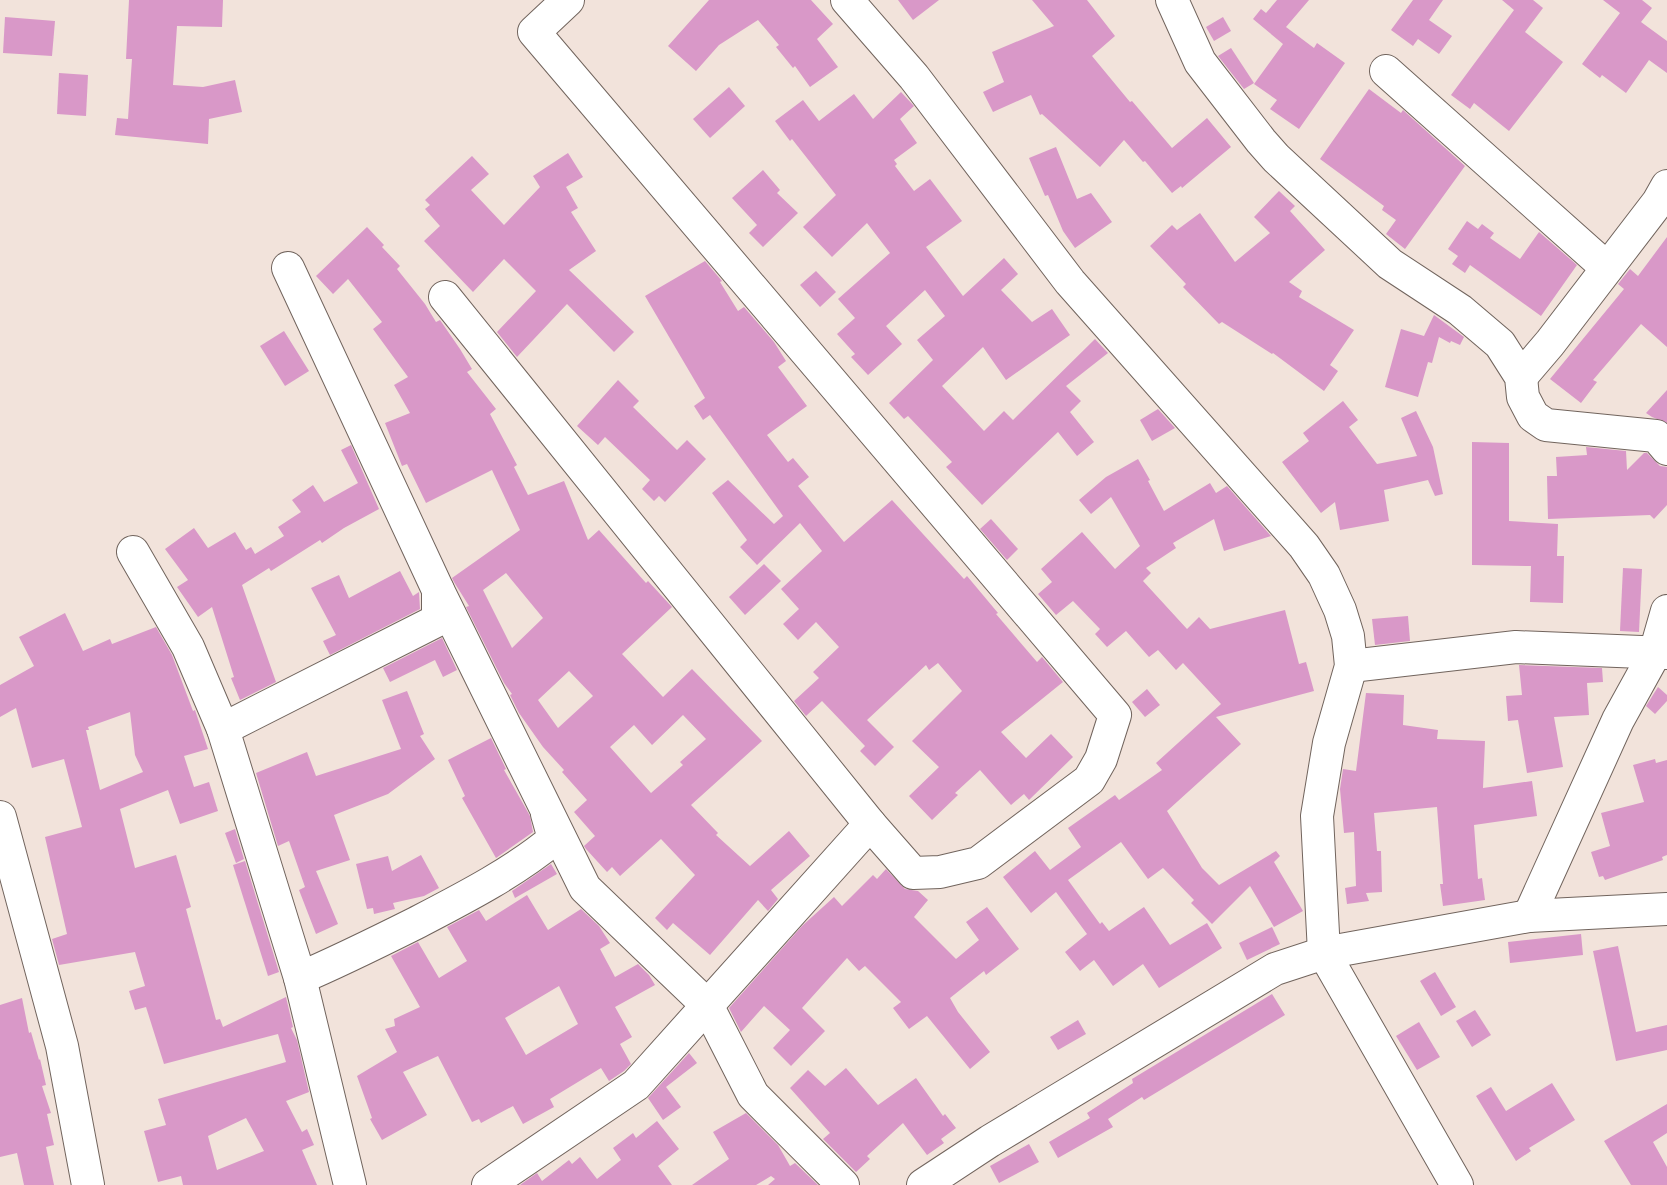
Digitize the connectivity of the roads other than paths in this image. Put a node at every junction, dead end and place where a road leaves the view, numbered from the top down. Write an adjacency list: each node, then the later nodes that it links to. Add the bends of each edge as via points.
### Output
1 (568, 0): 19 (street, via 534,32 1115,715 1101,759 1089,780 978,863 940,872 913,873)
2 (847, 0): 15 (street, via 914,77 1070,282 1304,546 1324,575 1340,610)
3 (1172, 0): 9 (street, via 1200,62 1269,150 1390,264 1460,310 1500,344)
4 (1386, 71): 7 (street)
5 (1667, 186): 7 (street)
6 (288, 268): 12 (street)
7 (1607, 268): 9 (street)
8 (445, 297): 19 (street)
9 (1521, 377): 10 (street, via 1523,397 1533,416 1546,425 1656,436)
10 (1667, 449)
11 (133, 552): 16 (street, via 188,647)
12 (438, 590): 16 (street, via 438,620); 17 (street)
13 (1667, 611): 14 (street)
14 (1661, 653): 15 (street, via 1516,647); 21 (street, via 1618,720)
15 (1352, 666): 22 (street, via 1329,743 1317,816)
16 (223, 729): 23 (street)
17 (546, 810): 23 (street, via 554,839 531,858 450,905); 24 (street, via 585,888)
18 (0, 817): 25 (street, via 62,1046)
19 (870, 824): 24 (street)
20 (1667, 909): 21 (street)
21 (1529, 916): 22 (street)
22 (1324, 953): 29 (street, via 1275,969); 30 (street)
23 (300, 978): 26 (street)
24 (707, 1005): 27 (street, via 636,1085); 28 (street, via 753,1095)
25 (88, 1185)
26 (350, 1185)
27 (488, 1185)
28 (843, 1185)
29 (923, 1185)
30 (1457, 1185)

